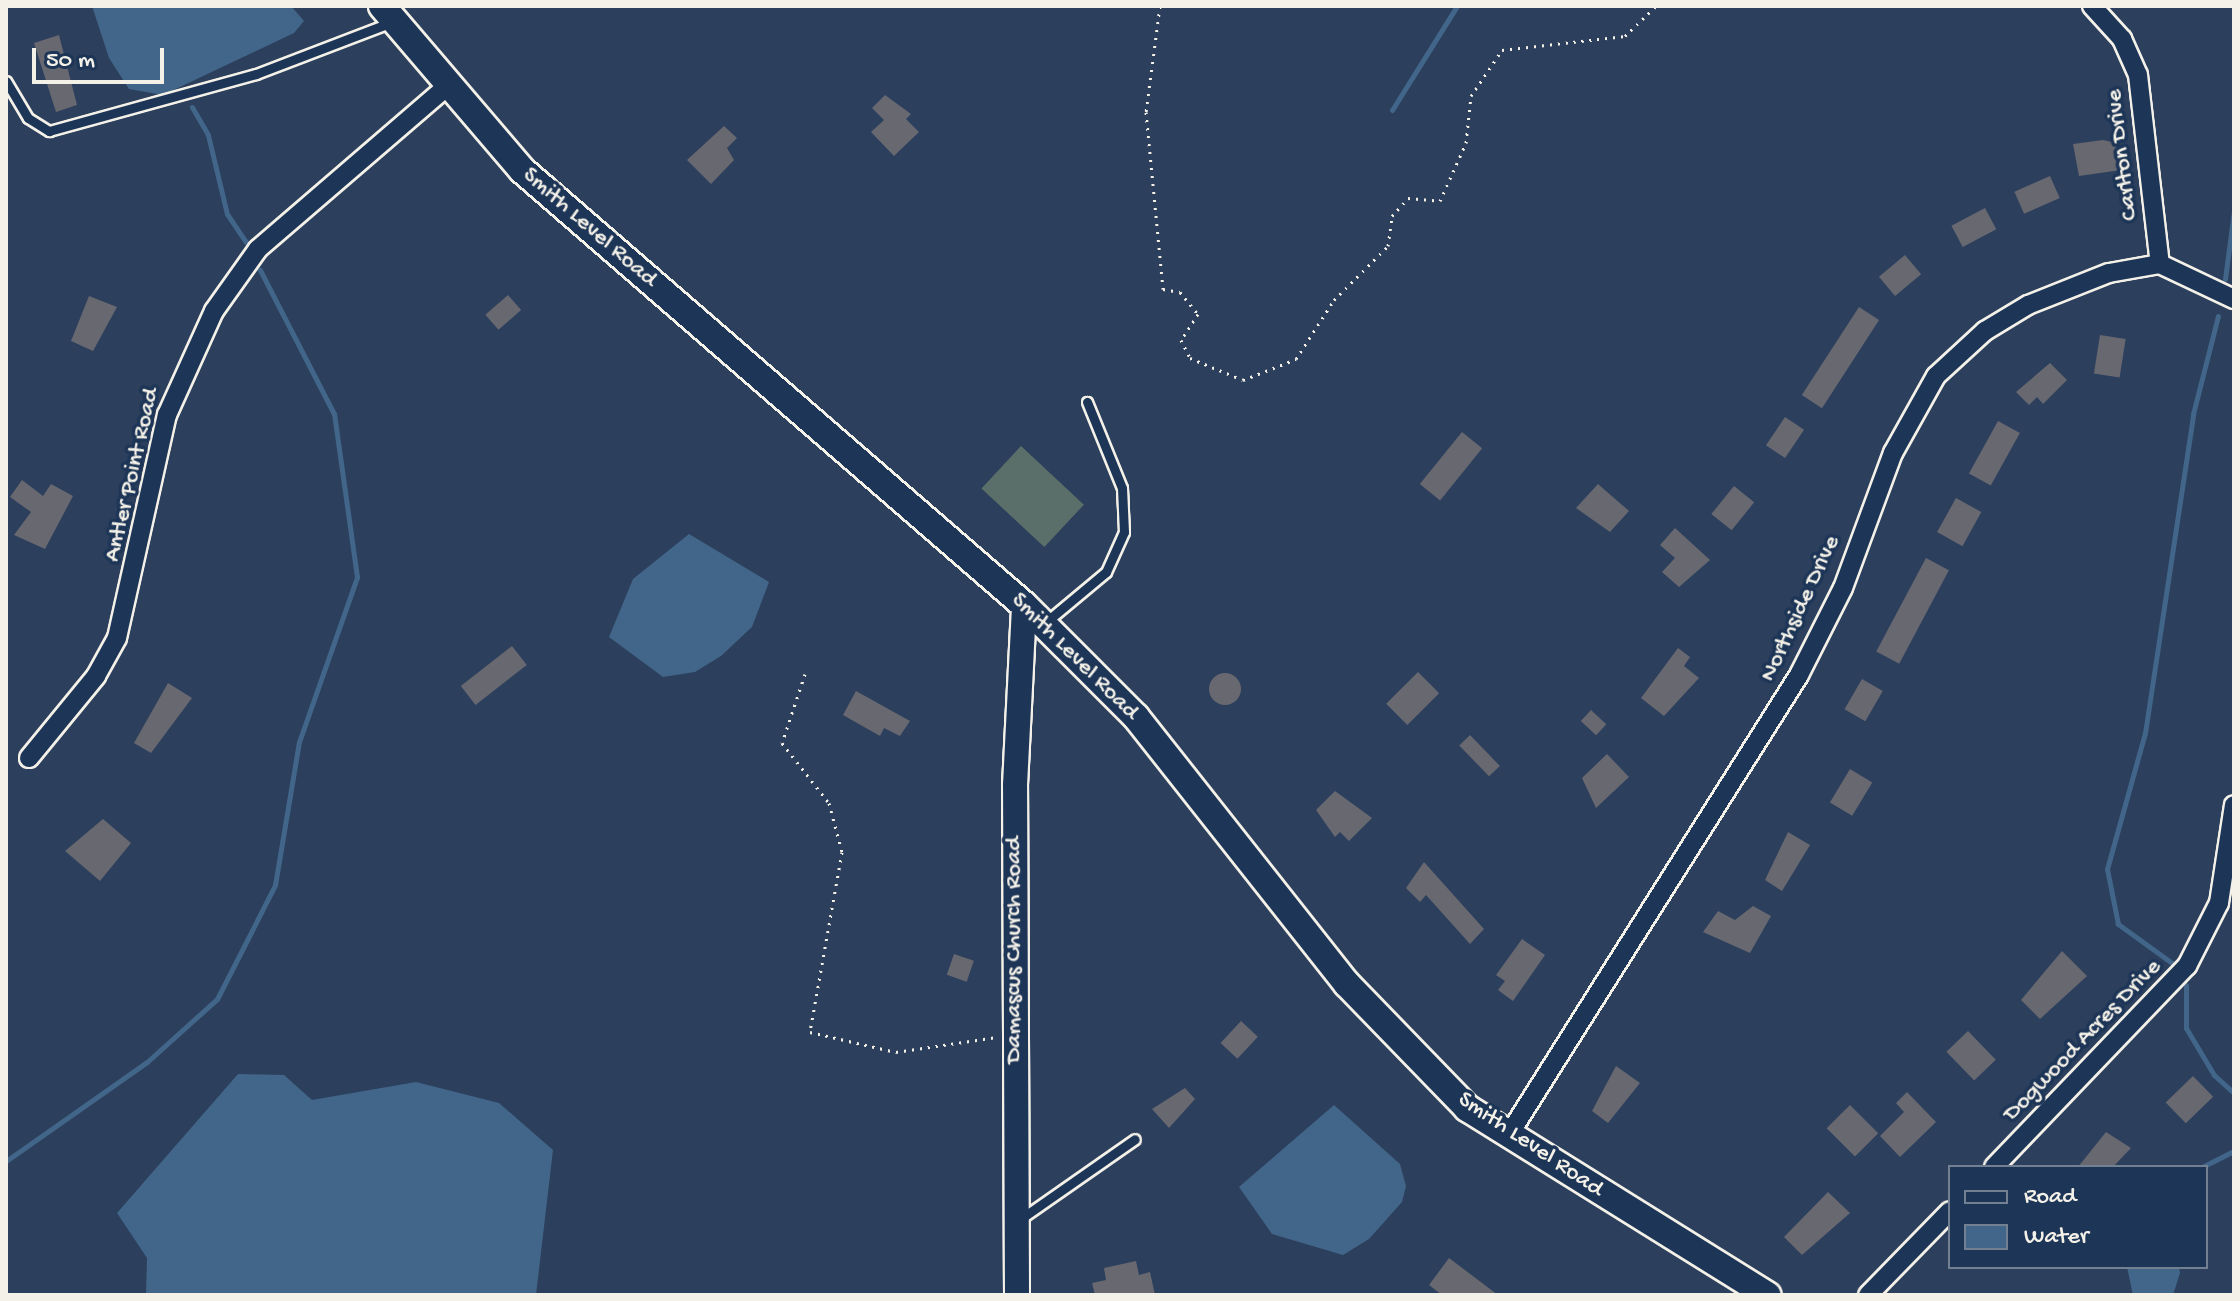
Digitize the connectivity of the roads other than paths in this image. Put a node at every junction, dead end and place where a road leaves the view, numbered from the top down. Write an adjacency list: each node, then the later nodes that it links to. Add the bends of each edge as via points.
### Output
1 (2092, 6): 5 (street, Carlton Drive, via 2122,39 2138,75)
2 (387, 14): 3 (lane, via 256,74 49,131 28,118); 4 (main road, Smith Level Road)
3 (6, 81)
4 (445, 88): 8 (main road, Smith Level Road, via 522,170); 10 (street, Antler Point Road, via 258,249 214,311 167,415 117,638 96,676)
5 (2160, 264): 6 (street); 12 (street, Northside Drive, via 2061,289 1985,331 1936,376 1893,453 1843,588 1799,675)
6 (2234, 299)
7 (1087, 402): 9 (lane, via 1122,488 1124,532 1106,572)
8 (1024, 605): 9 (main road, Smith Level Road); 16 (street, Damascus Church Road, via 1015,785)
9 (1043, 624): 12 (main road, Smith Level Road, via 1136,717 1390,1034)
10 (29, 758)
11 (2234, 805): 14 (street, Dogwood Acres Drive, via 2219,903 2187,966)
12 (1508, 1136): 18 (main road, Smith Level Road)
13 (1135, 1139): 16 (lane)
14 (1996, 1165)
15 (1948, 1213): 19 (street)
16 (1016, 1221): 17 (street, Damascus Church Road)
17 (1017, 1295)
18 (1767, 1295)
19 (1868, 1295)

